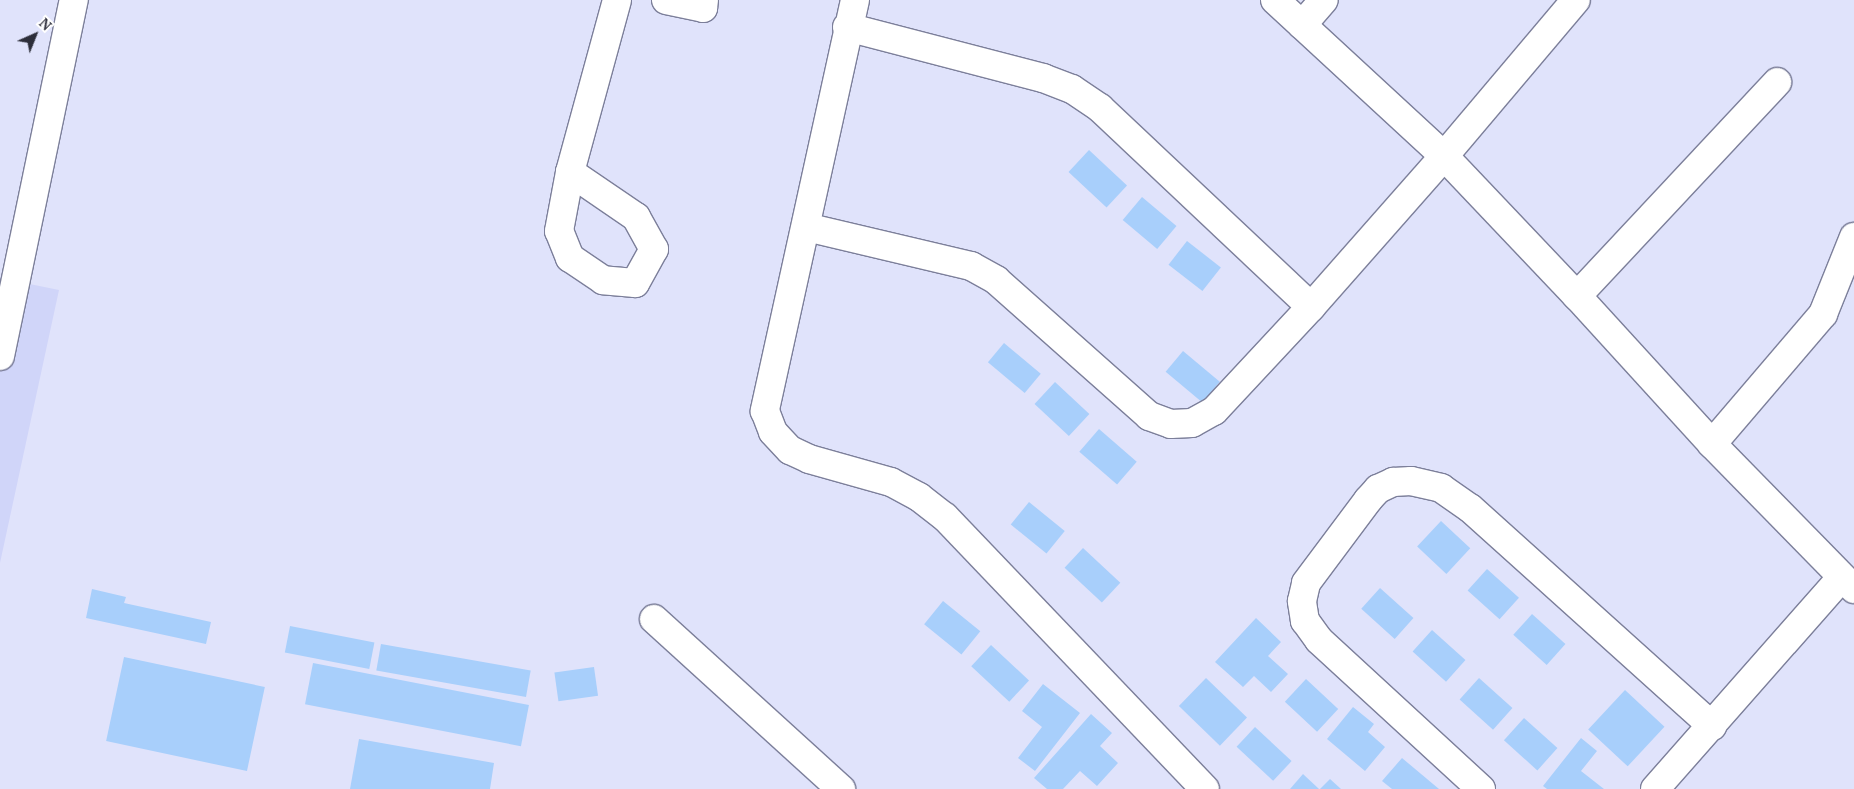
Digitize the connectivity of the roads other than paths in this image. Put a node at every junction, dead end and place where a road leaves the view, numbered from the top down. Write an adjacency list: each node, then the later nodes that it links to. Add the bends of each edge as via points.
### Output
1 (74, 0): 16 (street)
2 (617, 0): 13 (street)
3 (666, 0): 4 (street, via 703,8)
4 (704, 0)
5 (855, 0): 10 (street)
6 (1275, 0): 9 (street)
7 (1324, 0): 9 (street)
8 (1576, 0): 12 (street)
9 (1302, 25): 12 (street)
10 (847, 27): 14 (street); 18 (street, via 1043,78 1072,90 1100,108)
11 (1777, 82): 17 (street)
12 (1444, 156): 17 (street); 18 (street)
13 (570, 172)
14 (806, 227): 18 (street, via 971,266 996,280 1150,416 1171,424 1192,423 1214,411); 25 (street, via 764,411 773,432 790,450 809,459 891,482 919,497 945,517)
15 (1854, 237): 20 (street, via 1824,314)
16 (7, 275): 19 (street)
17 (1577, 296): 20 (street)
18 (1311, 307)
19 (0, 356)
20 (1712, 444): 21 (street)
21 (1848, 584): 23 (street)
22 (654, 619): 24 (street)
23 (1712, 726): 26 (street, via 1470,508 1441,488 1411,481 1393,482 1378,489 1368,500 1306,583 1302,601 1305,620 1319,640); 27 (street)
24 (841, 789)
25 (1205, 789)
26 (1481, 789)
27 (1656, 789)

